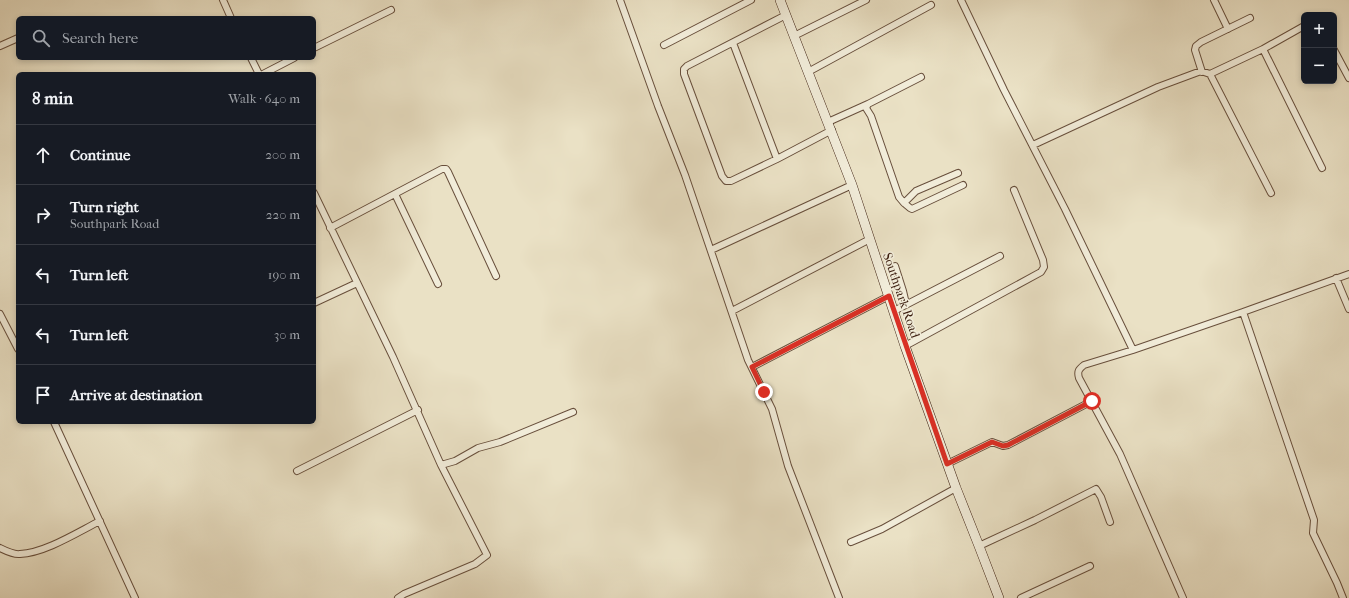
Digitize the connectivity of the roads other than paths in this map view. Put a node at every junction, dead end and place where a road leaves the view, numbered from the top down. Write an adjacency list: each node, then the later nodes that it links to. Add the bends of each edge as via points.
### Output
1 (223, 0): 11 (street)
2 (620, 0): 47 (street)
3 (751, 0): 18 (street)
4 (866, 0): 15 (street)
5 (961, 0): 34 (street)
6 (1214, 0): 14 (street)
7 (783, 1): 10 (street, Southpark Road)
8 (931, 5): 27 (street)
9 (391, 10): 20 (street)
10 (786, 15): 15 (street, Southpark Road); 17 (street)
11 (230, 16)
12 (1250, 18): 14 (street)
13 (1301, 28): 21 (street)
14 (1228, 29): 28 (street, via 1196,46)
15 (794, 36): 27 (street, Southpark Road)
16 (16, 39): 19 (street)
17 (733, 42): 35 (street); 35 (street, via 684,70 722,176 726,181 731,181)
18 (664, 45)
19 (0, 46)
20 (316, 47)
21 (1263, 49): 29 (street); 36 (street)
22 (1337, 56): 31 (street)
23 (252, 60): 25 (street)
24 (290, 60): 26 (street)
25 (258, 72)
26 (267, 72)
27 (808, 72): 33 (street, Southpark Road)
28 (1202, 72): 29 (street); 34 (street, via 1158,87)
29 (1210, 74): 41 (street)
30 (921, 77): 32 (street)
31 (1349, 78)
32 (868, 104): 33 (street); 44 (street, via 866,108 899,197)
33 (830, 126): 35 (street); 38 (street, Southpark Road)
34 (1032, 145): 65 (street)
35 (777, 159)
36 (1322, 168)
37 (958, 173): 44 (street, via 916,191)
38 (852, 185): 46 (street, Southpark Road); 47 (street)
39 (963, 185): 44 (street, via 912,209)
40 (1014, 190): 64 (street, via 1043,260 1044,267 1041,272)
41 (1271, 193)
42 (395, 194): 45 (street); 51 (street, via 446,169); 54 (street)
43 (316, 197): 45 (street)
44 (904, 203)
45 (330, 228): 53 (street)
46 (870, 240): 55 (street, Southpark Road); 59 (street)
47 (711, 250): 59 (street)
48 (1000, 256): 57 (street)
49 (895, 266): 57 (street)
50 (1349, 274): 52 (street)
51 (496, 276)
52 (1336, 278): 58 (street); 61 (street)
53 (357, 283): 56 (street); 68 (street)
54 (438, 284)
55 (889, 296): 60 (street, Southpark Road); 66 (street)
56 (316, 302)
57 (906, 304): 60 (street)
58 (1349, 309)
59 (732, 311): 66 (street)
60 (894, 311): 64 (street, Southpark Road)
61 (1243, 312): 65 (street); 87 (street, via 1314,520 1314,533)
62 (0, 314): 63 (street)
63 (16, 345)
64 (905, 346): 71 (street, Southpark Road)
65 (1133, 350): 67 (street, via 1079,368 1079,378)
66 (752, 367): 83 (street, via 772,409 788,466)
67 (1092, 401): 71 (street, via 1008,445 992,442); 86 (street, via 1120,454)
68 (418, 410): 72 (street); 73 (street)
69 (573, 412): 72 (street)
70 (55, 424): 75 (street)
71 (947, 464): 74 (street, Southpark Road)
72 (441, 465): 82 (street, via 487,555 475,564)
73 (297, 471)
74 (956, 488): 77 (street, via 882,529); 78 (street, Southpark Road)
75 (100, 520): 79 (street, via 54,544 32,552 19,555); 81 (street)
76 (1110, 522): 78 (street, via 1096,489)
77 (851, 542)
78 (979, 546): 84 (street, Southpark Road)
79 (0, 548)
80 (1090, 566): 85 (street)
81 (135, 598)
82 (398, 598)
83 (839, 598)
84 (999, 598)
85 (1021, 598)
86 (1183, 598)
87 (1343, 598)

